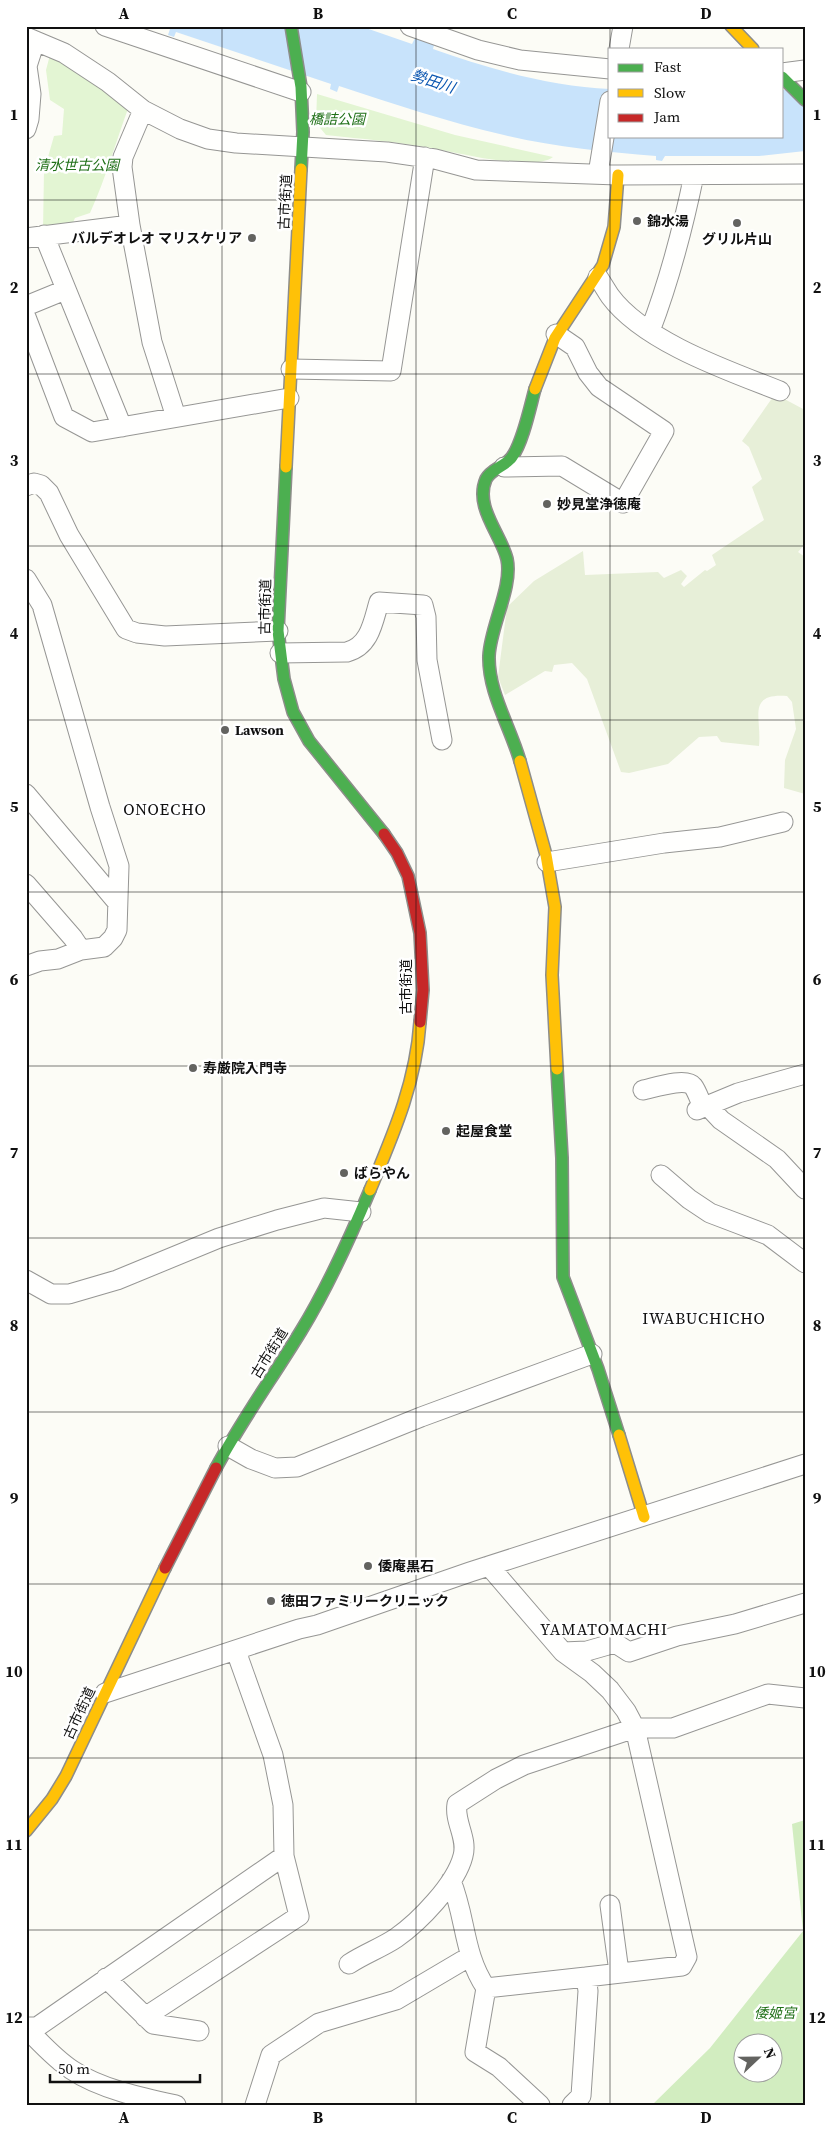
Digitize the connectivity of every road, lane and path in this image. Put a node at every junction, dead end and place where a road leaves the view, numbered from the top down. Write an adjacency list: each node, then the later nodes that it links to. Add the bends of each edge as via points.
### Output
1 (105, 26): 12 (street)
2 (291, 26): 12 (street, 古市街道)
3 (624, 26): 7 (street)
4 (731, 26): 8 (street)
5 (412, 27): 9 (street, via 478,50 520,60)
6 (31, 39): 14 (street, via 64,53); 16 (street, via 27,66 31,94)
7 (619, 48)
8 (753, 48)
9 (608, 69)
10 (805, 70): 11 (street)
11 (784, 77): 13 (street)
12 (301, 90): 17 (street, 古市街道)
13 (805, 100)
14 (143, 110): 17 (street, via 208,139); 23 (street, via 123,157)
15 (608, 113): 19 (street)
16 (26, 129)
17 (303, 145): 18 (street); 31 (street, 古市街道)
18 (424, 157): 19 (street, via 476,170); 31 (street, via 391,371)
19 (599, 169): 21 (street)
20 (805, 174): 22 (street)
21 (618, 175): 22 (street); 25 (street, via 610,241)
22 (694, 175): 29 (street, via 667,288)
23 (130, 226): 24 (street); 34 (street, via 152,342)
24 (35, 237): 26 (street)
25 (598, 277): 29 (street, via 625,312); 30 (street)
26 (66, 290): 27 (street); 35 (street)
27 (26, 306)
28 (26, 317): 35 (street, via 64,417 92,432)
29 (650, 331): 32 (street, via 700,359)
30 (556, 334): 36 (street, via 514,454); 36 (street, via 575,347 598,387 664,431 623,503 562,466)
31 (291, 369): 33 (street, 古市街道)
32 (780, 392)
33 (289, 398): 34 (street); 39 (street, 古市街道)
34 (176, 417): 35 (street)
35 (122, 427)
36 (504, 467): 44 (street, via 488,475 484,499 508,567 489,654 490,680 514,740)
37 (26, 486): 39 (street, via 41,485 49,493 69,535 126,629 136,634 165,636)
38 (26, 579): 46 (street, via 42,606 119,866)
39 (278, 631): 40 (street, 古市街道)
40 (280, 653): 41 (street, via 356,650 369,634 379,602 423,605 427,660); 54 (street, 古市街道, via 293,712 309,741 397,853 408,876 420,933 423,990 414,1066 401,1116)
41 (442, 740)
42 (26, 794): 46 (street)
43 (783, 822): 44 (street, via 720,837)
44 (547, 862): 57 (street, via 555,907 552,975 562,1158 562,1277)
45 (26, 884): 47 (street)
46 (117, 902): 47 (street, via 117,930 113,938 104,946)
47 (81, 950): 48 (street)
48 (26, 966)
49 (805, 1074): 51 (street, via 745,1091)
50 (643, 1090): 51 (street, via 689,1082)
51 (702, 1108): 53 (street, via 776,1159)
52 (661, 1175): 55 (street, via 710,1213 768,1235)
53 (805, 1190)
54 (361, 1212): 56 (street, via 324,1208 277,1220 219,1238 117,1280 69,1294 51,1294); 58 (street, 古市街道, via 319,1298)
55 (805, 1264)
56 (26, 1280)
57 (592, 1354): 58 (street, via 297,1467 275,1468); 60 (street)
58 (228, 1446): 65 (street, 古市街道, via 180,1536)
59 (805, 1464): 60 (street)
60 (644, 1517): 61 (street)
61 (489, 1566): 63 (street); 64 (street)
62 (805, 1603): 64 (street, via 735,1624 677,1636 630,1652 615,1643 587,1651)
63 (236, 1650): 65 (street); 69 (street, via 272,1755 283,1805)
64 (563, 1652): 67 (street, via 610,1690)
65 (104, 1693): 68 (street, 古市街道, via 66,1776)
66 (805, 1698): 67 (street, via 768,1694 673,1728)
67 (636, 1728): 70 (street, via 524,1764 457,1804 455,1813 464,1839 464,1856); 74 (street, via 687,1957 682,1966)
68 (26, 1831)
69 (284, 1856): 76 (street); 78 (street, via 299,1916)
70 (451, 1881): 72 (street); 73 (street, via 398,1937)
71 (610, 1905): 74 (street)
72 (471, 1958): 77 (street); 82 (street, via 396,2000 319,2023 271,2055)
73 (349, 1964)
74 (619, 1972): 75 (street)
75 (586, 1977): 77 (street); 84 (street, via 588,1991 581,2096)
76 (106, 1978): 78 (street); 79 (street, via 37,2027)
77 (486, 1988): 83 (street, via 475,2052 499,2067)
78 (145, 2017): 80 (street, via 153,2024)
79 (26, 2027): 81 (street, via 48,2051 73,2070 100,2084)
80 (199, 2031)
81 (176, 2105)
82 (255, 2105)
83 (540, 2105)
84 (572, 2105)

